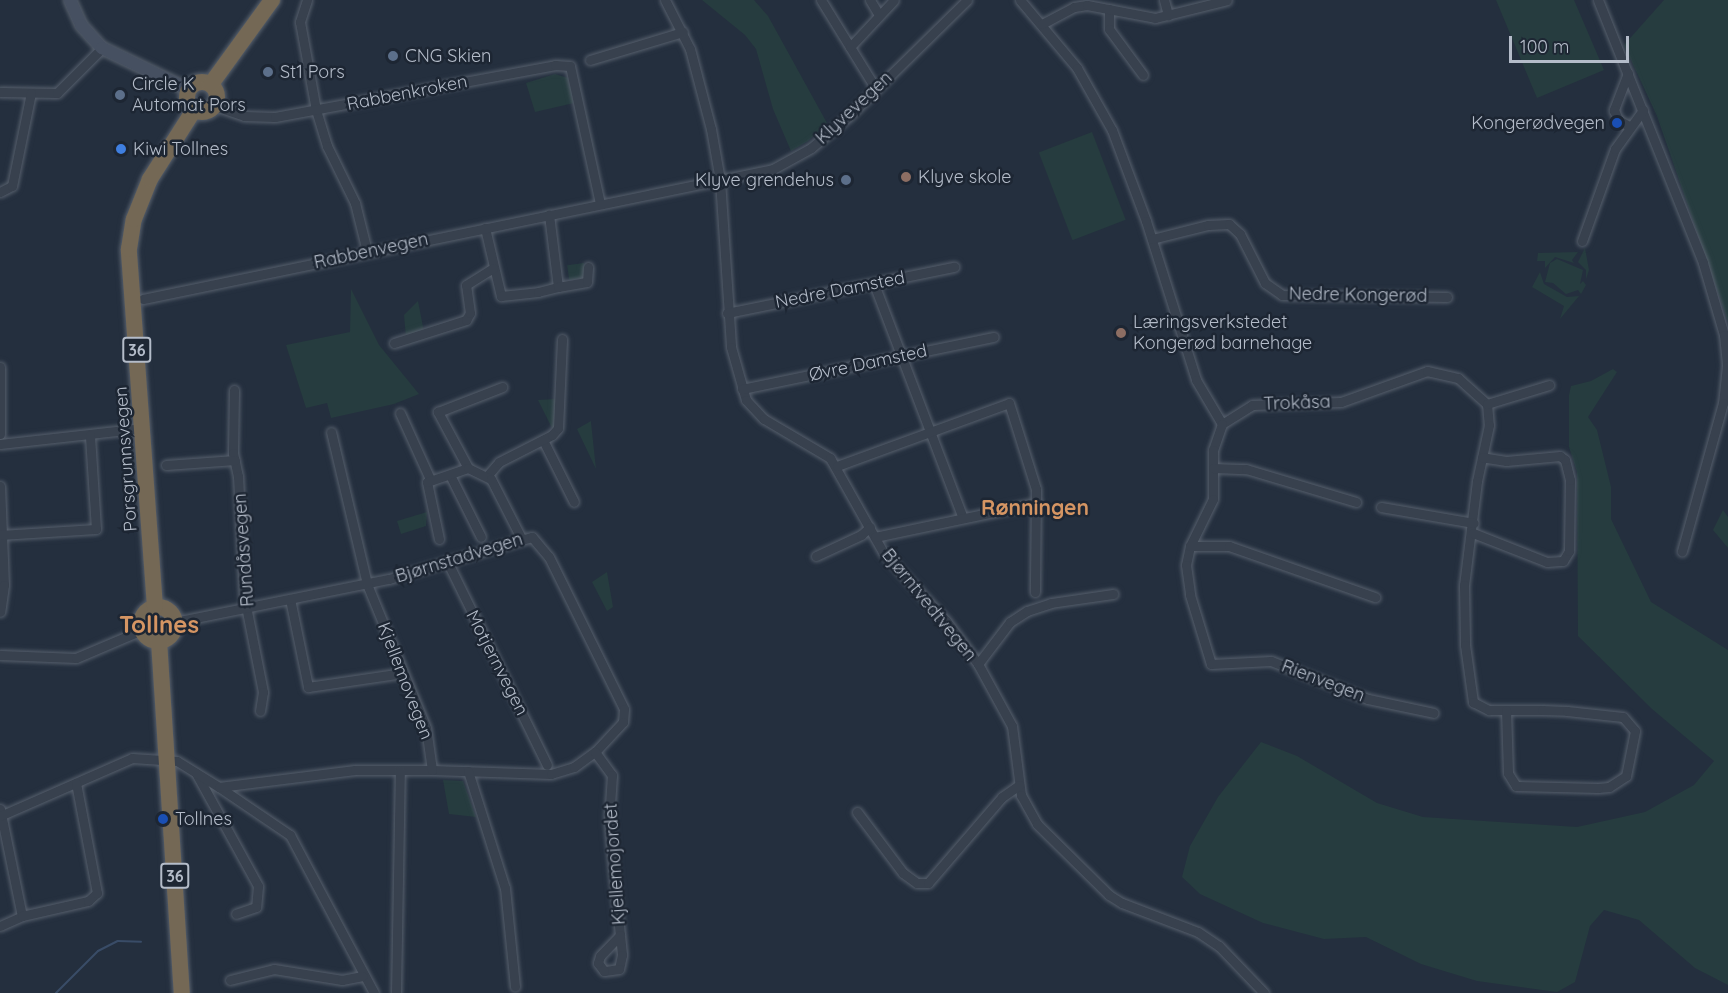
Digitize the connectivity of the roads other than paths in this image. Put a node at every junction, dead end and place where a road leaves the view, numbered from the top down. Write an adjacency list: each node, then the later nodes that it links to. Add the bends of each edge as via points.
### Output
1 (70, 0): 19 (street, via 81,25)
2 (272, 0): 23 (highway)
3 (307, 0): 30 (street, via 300,22)
4 (665, 0): 17 (street, Bjørntvedtvegen)
5 (821, 0): 18 (street)
6 (870, 0): 14 (street)
7 (894, 0): 14 (street)
8 (967, 0): 24 (street, Klyvevegen)
9 (1020, 0): 16 (street)
10 (1164, 0): 15 (street)
11 (1227, 0): 15 (street)
12 (1598, 0): 21 (street)
13 (1109, 9): 15 (street, via 1149,18); 16 (street, via 1074,7); 22 (street, via 1109,29)
14 (879, 15): 18 (street)
15 (1168, 15)
16 (1042, 24): 38 (street, via 1077,68 1112,130)
17 (682, 32): 20 (street); 33 (street, Bjørntvedtvegen, via 700,81)
18 (850, 46): 24 (street)
19 (102, 48): 25 (street); 27 (street, via 64,90)
20 (590, 60)
21 (1628, 73): 31 (street); 32 (street, via 1613,105 1618,120)
22 (1143, 75)
23 (211, 84): 25 (highway, via 198,83); 28 (highway, via 217,93)
24 (876, 89): 33 (street, Klyvevegen, via 828,135 790,161 758,174)
25 (189, 90): 29 (highway, via 187,99)
26 (0, 93): 27 (street)
27 (31, 93): 34 (street, via 12,186)
28 (215, 106): 29 (highway, via 203,113); 30 (street, Rabbenkroken, via 255,118)
29 (194, 110): 61 (highway, Porsgrunnsvegen / 36, via 150,179 131,234 129,284)
30 (316, 110): 35 (street, Rabbenkroken, via 555,65 570,66); 40 (street, via 327,146 355,203)
31 (1643, 110): 32 (street); 92 (street, via 1715,294 1727,366 1722,403)
32 (1629, 126): 39 (street, via 1615,149)
33 (720, 180): 35 (street, Rabbenvegen); 48 (street, Bjørntvedtvegen)
34 (3, 192)
35 (600, 204): 36 (street, Rabbenvegen)
36 (549, 215): 37 (street, Rabbenvegen); 45 (street)
37 (485, 228): 40 (street, Rabbenvegen); 43 (street)
38 (1152, 239): 46 (street, Nedre Kongerød, via 1208,225 1229,224 1240,234 1265,283 1282,295); 60 (street, via 1196,380)
39 (1582, 241)
40 (367, 251): 47 (street, Rabbenvegen)
41 (588, 267): 45 (street, via 587,282)
42 (954, 267): 44 (street, Nedre Damsted)
43 (493, 268): 45 (street, via 499,293 505,297); 51 (street, via 466,285 470,313 466,320)
44 (874, 284): 48 (street, Nedre Damsted); 52 (street)
45 (558, 287)
46 (1447, 297)
47 (142, 299)
48 (727, 313): 56 (street, Bjørntvedtvegen)
49 (994, 337): 52 (street, Øvre Damsted)
50 (562, 339): 66 (street, via 560,422 556,432)
51 (394, 343)
52 (901, 356): 56 (street, Øvre Damsted); 62 (street)
53 (0, 368): 64 (street)
54 (1549, 385): 58 (street)
55 (502, 387): 72 (street, via 438,412)
56 (742, 389): 71 (street, Bjørntvedtvegen, via 751,407 764,419 820,450)
57 (234, 390): 69 (street, Rundåsvegen)
58 (1487, 404): 60 (street, Trokåsa, via 1458,378 1427,371 1341,402 1252,405); 68 (street, via 1489,425)
59 (400, 413): 76 (street)
60 (1222, 424): 73 (street, Rienvegen, via 1214,442)
61 (143, 428): 65 (street); 100 (highway, Porsgrunnsvegen / 36)
62 (929, 430): 71 (street); 80 (street, via 1009,403 1034,479); 82 (street)
63 (331, 432): 95 (street, Kjellemovegen)
64 (0, 434)
65 (90, 435): 67 (street); 86 (street, via 96,529)
66 (543, 440): 75 (street, via 499,462); 78 (street)
67 (0, 444)
68 (1482, 457): 83 (street); 85 (street, via 1506,461 1560,456 1565,460 1570,480 1569,550 1563,561 1547,562)
69 (235, 460): 70 (street); 101 (street, Rundåsvegen)
70 (166, 465)
71 (837, 466): 84 (street, Bjørntvedtvegen)
72 (468, 468): 74 (street); 75 (street)
73 (1214, 468): 79 (street, via 1256,472); 91 (street, Rienvegen, via 1211,506)
74 (450, 475): 76 (street); 87 (street)
75 (488, 476): 89 (street)
76 (430, 479): 90 (street, via 426,491)
77 (0, 486): 86 (street)
78 (574, 502)
79 (1356, 502)
80 (1037, 503): 82 (street); 96 (street)
81 (1381, 507): 83 (street)
82 (963, 518): 88 (street)
83 (1474, 523): 85 (street)
84 (870, 527): 88 (street, Bjørntvedtvegen); 93 (street)
85 (1473, 533): 109 (street, via 1466,567 1464,610 1470,692 1478,707)
86 (1, 535): 102 (street, via 4,602)
87 (481, 537)
88 (875, 537): 107 (street, Bjørntvedtvegen, via 890,562 946,621)
89 (520, 538): 94 (street, Bjørnstadvegen); 112 (street, Bjørnstadvegen, via 532,537 549,557 624,709 623,722)
90 (439, 539)
91 (1190, 546): 98 (street, via 1229,546); 111 (street, Rienvegen, via 1186,565 1190,595 1211,664 1271,661 1368,699)
92 (1682, 551)
93 (816, 555)
94 (447, 561): 95 (street, Bjørnstadvegen); 114 (street, Motjernvegen)
95 (367, 584): 99 (street, Bjørnstadvegen); 108 (street, Kjellemovegen)
96 (1035, 592)
97 (1113, 594): 107 (street, via 1051,603 1017,616)
98 (1375, 597)
99 (290, 599): 101 (street, Bjørnstadvegen); 108 (street, via 308,687)
100 (155, 607): 103 (highway, via 170,612); 104 (highway, via 143,615)
101 (246, 608): 103 (street, Bjørnstadvegen); 110 (street, Rundåsvegen, via 263,692)
102 (0, 612)
103 (175, 622): 105 (highway, via 171,635)
104 (142, 630): 105 (highway, via 147,637); 106 (street, via 76,658)
105 (159, 641): 113 (highway, 36)
106 (0, 655)
107 (978, 664): 120 (street, Bjørntvedtvegen, via 1012,726)
108 (403, 673): 116 (street, Kjellemovegen, via 428,737)
109 (1506, 710): 109 (street, via 1508,773 1516,786 1598,789 1626,776 1635,730 1623,717)
110 (260, 711)
111 (1434, 713)
112 (595, 752): 117 (street, via 574,767 551,774); 127 (street, Kjellemojordet, via 612,775 609,820)
113 (167, 759): 118 (street); 119 (street, via 132,758); 131 (highway, 36)
114 (547, 765)
115 (400, 770): 116 (street); 121 (street, via 355,770); 133 (street)
116 (432, 770): 117 (street)
117 (468, 771): 130 (street, via 505,888)
118 (196, 772): 121 (street); 124 (street, via 258,886 256,907)
119 (76, 783): 123 (street); 125 (street, via 97,893 87,901)
120 (1019, 785): 122 (street, via 1002,797 928,884 917,884 903,873); 134 (street, Bjørntvedtvegen, via 1024,805 1037,824 1109,895 1198,932 1219,946)
121 (219, 787): 128 (street, via 290,835)
122 (857, 812)
123 (1, 814): 125 (street)
124 (236, 914)
125 (22, 916): 126 (street)
126 (0, 926)
127 (620, 935)
128 (363, 976): 129 (street, via 342,980 274,969); 132 (street)
129 (230, 980)
130 (516, 986)
131 (182, 993)
132 (374, 993)
133 (396, 993)
134 (1264, 993)

